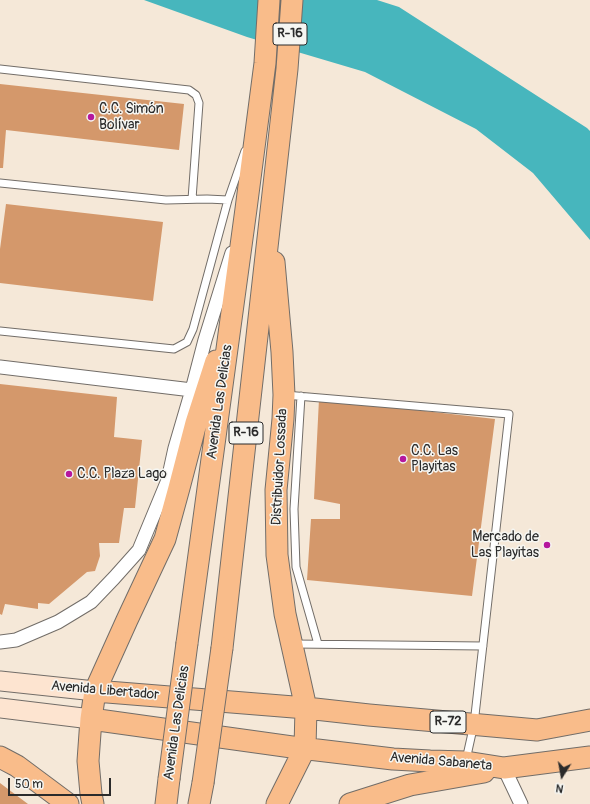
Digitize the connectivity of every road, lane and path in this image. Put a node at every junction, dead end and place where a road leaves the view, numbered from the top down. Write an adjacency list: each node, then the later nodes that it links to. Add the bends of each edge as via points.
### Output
1 (269, 0): 4 (main road, Avenida Las Delicias / R-16)
2 (292, 0): 9 (main road, Avenida Las Delicias / R-16)
3 (0, 69): 6 (lane, via 189,90 196,95 199,103)
4 (259, 109): 7 (lane); 8 (main road, Avenida Las Delicias / R-16)
5 (0, 184): 6 (lane, via 166,200)
6 (192, 199): 7 (lane)
7 (228, 200): 11 (lane, via 193,329 187,342 174,349)
8 (246, 209): 10 (main road, Avenida Las Delicias / R-16); 13 (street, via 204,340)
9 (270, 218): 14 (main road, Distribuidor Lossada, via 282,352); 36 (main road, Avenida Las Delicias / R-16, bridge, via 222,648)
10 (233, 307): 20 (main road, via 196,423 165,539); 35 (main road, Avenida Las Delicias / R-16, bridge)
11 (0, 331)
12 (0, 367): 13 (street)
13 (192, 390): 15 (street, via 168,480 139,550 91,602 58,622 16,640)
14 (292, 396): 16 (main road, Distribuidor Lossada, via 283,419 276,490 277,555); 17 (lane, via 296,567); 18 (lane, via 509,414)
15 (0, 642)
16 (292, 644): 17 (lane); 22 (main road, Distribuidor Lossada)
17 (318, 644): 18 (lane)
18 (482, 646): 25 (lane)
19 (0, 681): 20 (main road, Avenida Libertador / R-72)
20 (95, 691): 22 (main road, Avenida Libertador / R-72); 23 (main road)
21 (0, 708): 23 (main road, Avenida Libertador)
22 (306, 708): 25 (main road, R-72); 26 (main road, Distribuidor Lossada)
23 (91, 719): 26 (main road, Avenida Libertador); 34 (main road, via 88,761)
24 (590, 720): 25 (main road, R-72, via 537,730)
25 (474, 724): 29 (lane)
26 (299, 748): 29 (main road, Avenida Sabaneta, via 393,759); 37 (main road, Distribuidor Lossada)
27 (0, 757): 33 (main road, via 17,766)
28 (590, 758): 31 (main road, Avenida Sabaneta)
29 (466, 762): 31 (main road, Avenida Sabaneta)
30 (0, 764): 32 (street)
31 (504, 768): 38 (main road, via 410,785); 39 (street)
32 (55, 804)
33 (68, 804)
34 (93, 804)
35 (166, 804)
36 (199, 804)
37 (277, 804)
38 (350, 804)
39 (521, 804)

